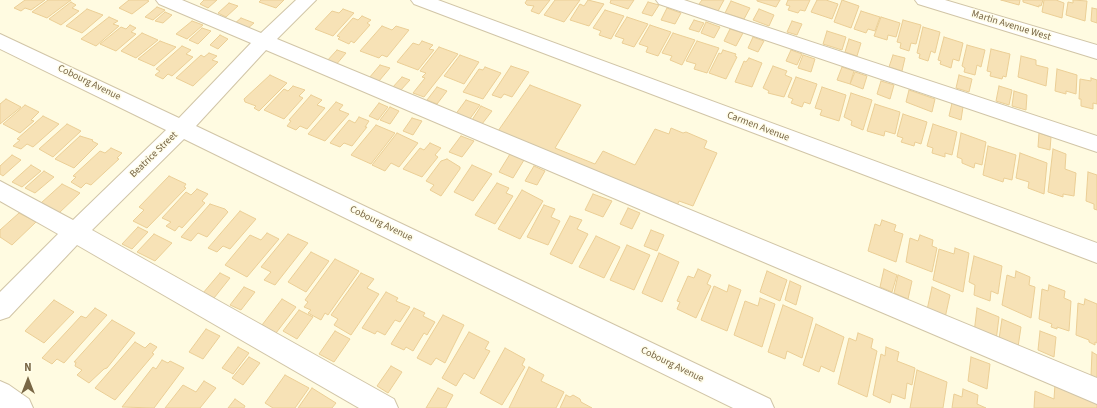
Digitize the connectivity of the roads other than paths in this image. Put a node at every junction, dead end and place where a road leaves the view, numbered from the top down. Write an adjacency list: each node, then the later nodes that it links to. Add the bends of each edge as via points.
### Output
1 (165, 0): 7 (street)
2 (307, 0): 7 (street, Beatrice Street)
3 (420, 0): 13 (street, Carmen Avenue)
4 (665, 0): 10 (street)
5 (924, 0): 8 (street, Martin Avenue West)
6 (0, 41): 9 (street, Cobourg Avenue)
7 (264, 41): 9 (street, Beatrice Street); 15 (street)
8 (1097, 52)
9 (182, 128): 12 (street, Beatrice Street); 19 (street, Cobourg Avenue)
10 (1097, 144)
11 (0, 190): 12 (street)
12 (75, 232): 14 (street, Beatrice Street); 18 (street)
13 (1097, 253)
14 (0, 309)
15 (1097, 391)
16 (0, 394): 17 (street)
17 (20, 408)
18 (385, 408)
19 (761, 408)

